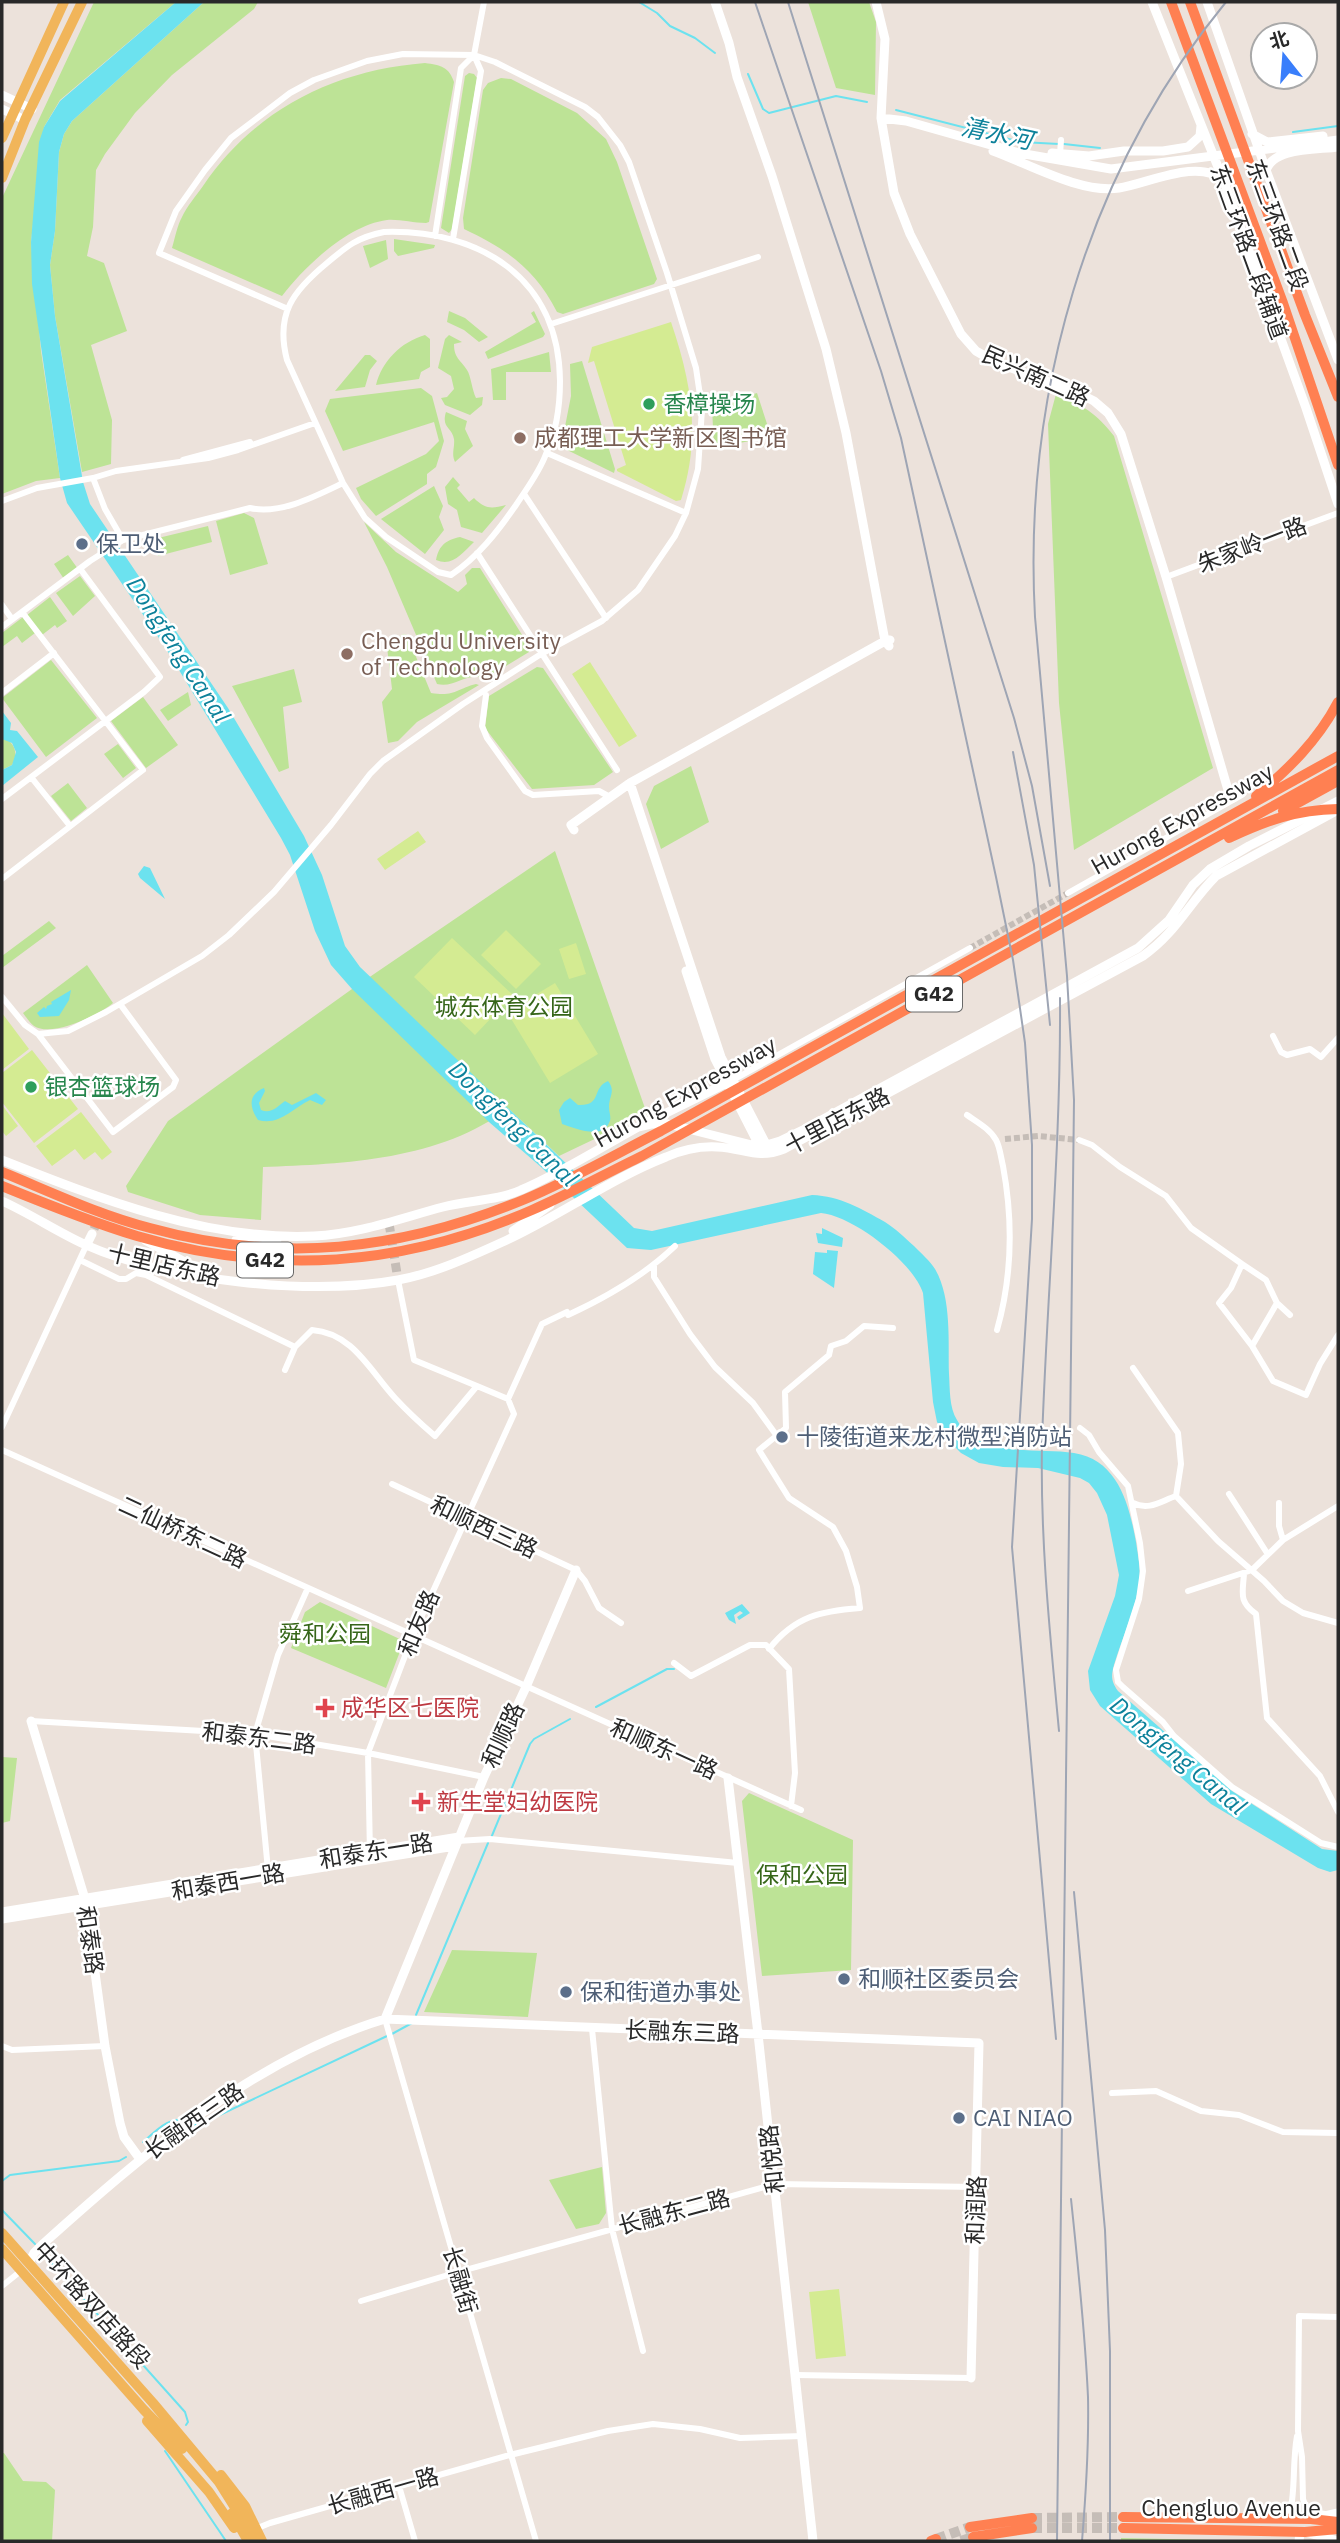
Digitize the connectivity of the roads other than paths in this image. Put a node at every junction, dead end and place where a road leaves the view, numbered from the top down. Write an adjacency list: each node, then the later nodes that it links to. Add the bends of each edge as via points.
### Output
1 (64, 2): 15 (main road)
2 (82, 2): 17 (main road)
3 (484, 2): 13 (street)
4 (715, 2): 60 (street, via 826,349)
5 (720, 2): 60 (street, via 832,351 853,440)
6 (876, 2): 19 (street, 民兴南二路, via 886,55)
7 (1152, 2): 21 (street, 东三环路二段辅道)
8 (1169, 2): 43 (highway, 东三环路二段, via 1283,303)
9 (1191, 2): 12 (highway, 东三环路二段)
10 (1196, 2): 12 (highway)
11 (1207, 2): 22 (street, 东三环路二段辅道)
12 (1199, 25): 40 (highway, 东三环路二段)
13 (474, 55): 33 (street, via 461,68); 34 (street, via 481,71); 36 (street, via 569,98 612,132 629,162); 37 (street, via 403,54 314,80 231,138 205,170 170,221 159,253)
14 (2, 95): 15 (street)
15 (17, 103): 17 (street); 18 (main road)
16 (2, 109): 18 (street)
17 (32, 109): 20 (main road)
18 (12, 114): 20 (street); 24 (main road)
19 (881, 118): 26 (street, via 906,121); 54 (street, 民兴南二路, via 894,193 961,334 976,351 995,362 1074,391 1108,413 1121,434)
20 (25, 120): 31 (main road)
21 (1201, 123): 28 (street, via 1197,141); 32 (street, 东三环路二段辅道)
22 (1252, 134): 23 (street, via 1267,142); 29 (street, 东三环路二段辅道)
23 (1338, 134)
24 (2, 138)
25 (1338, 140): 26 (street, via 1111,169)
26 (987, 147): 28 (street, via 1022,150 1061,145 1089,156); 30 (street, via 1047,174 1102,188)
27 (1338, 147): 29 (street, via 1277,155)
28 (1175, 149): 30 (street, via 1185,153 1188,162 1183,170)
29 (1266, 171): 39 (street, 东三环路二段辅道)
30 (1167, 176): 32 (street, via 1204,171)
31 (2, 178)
32 (1224, 182): 48 (street, 东三环路二段辅道)
33 (435, 236): 34 (street); 37 (street, via 384,232 352,242 305,281)
34 (453, 239): 38 (street, via 511,268 537,297)
35 (758, 257): 36 (street)
36 (671, 286): 38 (street); 49 (street, via 696,368 702,409 702,449)
37 (288, 309): 41 (street, via 283,344)
38 (551, 324): 42 (street, via 559,354 560,390)
39 (1338, 360)
40 (1338, 397)
41 (315, 423): 44 (street, via 238,450); 45 (street)
42 (547, 453): 46 (street); 49 (street)
43 (1338, 465)
44 (89, 479): 47 (street, via 37,488); 51 (street)
45 (343, 483): 51 (street, via 266,511 250,508); 52 (street, via 365,518 438,572 451,575)
46 (524, 494): 52 (street); 57 (street)
47 (2, 501)
48 (1338, 504)
49 (686, 513): 57 (street, via 664,555 638,590)
50 (1338, 513): 54 (street, 朱家岭一路)
51 (121, 541): 53 (street)
52 (477, 553): 62 (street)
53 (81, 570): 56 (street); 66 (street, via 160,677)
54 (1166, 578): 73 (street, 民兴南二路)
55 (2, 605): 58 (street)
56 (22, 612): 58 (street); 61 (street)
57 (606, 618): 62 (street)
58 (12, 619): 59 (street)
59 (2, 627)
60 (888, 642): 72 (street)
61 (54, 653): 63 (street); 66 (street)
62 (541, 654): 68 (street); 89 (street, via 383,761 274,892 229,936)
63 (2, 692)
64 (486, 695): 76 (street, via 482,726 525,791 533,795 599,791)
65 (1338, 702): 75 (highway, via 1307,750)
66 (104, 722): 70 (street); 81 (street, via 143,770)
67 (1338, 753): 75 (highway); 85 (highway, Hurong Expressway / G42)
68 (617, 770)
69 (1338, 770): 83 (highway, Hurong Expressway / G42)
70 (31, 777): 77 (street); 81 (street)
71 (1338, 781): 80 (highway)
72 (629, 787): 76 (street); 76 (street, via 574,830 571,825); 93 (street, via 715,1059)
73 (1228, 790)
74 (1242, 795): 86 (street)
75 (1257, 796): 85 (highway, via 1152,852)
76 (610, 797)
77 (2, 799)
78 (1338, 801): 82 (street, 十里店东路)
79 (1338, 809): 80 (highway, via 1312,809); 82 (street, 十里店东路)
80 (1269, 819): 83 (highway)
81 (69, 826): 84 (street)
82 (1251, 850): 99 (street, 十里店东路, via 1210,869 1169,920 1138,948 809,1132)
83 (1175, 861): 105 (highway, Hurong Expressway / G42)
84 (2, 879)
85 (1105, 886): 103 (highway, Hurong Expressway / G42, via 661,1130)
86 (1068, 893)
87 (970, 948): 93 (street)
88 (2, 997): 90 (street)
89 (120, 1004): 90 (street, via 68,1031); 90 (street, via 176,1080 113,1132)
90 (38, 1034)
91 (1273, 1036): 92 (street, via 1287,1055 1310,1049 1321,1057)
92 (1338, 1038)
93 (730, 1081): 95 (street); 99 (street)
94 (967, 1115): 97 (street)
95 (638, 1127): 99 (street, 十里店东路, via 668,1124); 106 (street, 十里店东路, via 520,1191)
96 (1005, 1139): 97 (street)
97 (997, 1140): 122 (street, via 1009,1210 1009,1263)
98 (1079, 1140): 114 (street, via 1166,1196 1191,1228)
99 (765, 1151): 116 (street, 十里店东路, via 700,1147 663,1157 507,1240)
100 (2, 1160): 110 (street, 十里店东路, via 106,1202 226,1231)
101 (2, 1172): 108 (highway, Hurong Expressway / G42, via 112,1216)
102 (2, 1186): 109 (highway, Hurong Expressway / G42)
103 (524, 1199): 106 (street); 108 (highway, Hurong Expressway / G42, via 428,1232 340,1247 284,1250)
104 (2, 1201): 111 (street, 十里店东路)
105 (534, 1214): 109 (highway, Hurong Expressway / G42, via 431,1245 336,1261 272,1261); 116 (street, via 513,1231)
106 (413, 1215): 110 (street, 十里店东路, via 355,1232)
107 (92, 1234): 111 (street)
108 (177, 1235): 110 (street, via 260,1241)
109 (137, 1236): 118 (street, via 190,1265)
110 (314, 1236)
111 (86, 1246): 113 (street); 118 (street, 十里店东路, via 159,1269)
112 (676, 1247): 115 (street)
113 (80, 1260): 125 (street, via 119,1279 146,1275); 130 (street)
114 (1242, 1264): 119 (street, via 1266,1280); 124 (street, via 1219,1303)
115 (654, 1266): 129 (street, via 612,1294 542,1324); 132 (street, via 654,1277 690,1334 715,1367 754,1403)
116 (424, 1274): 117 (street, 十里店东路)
117 (398, 1280): 118 (street, 十里店东路, via 304,1286); 128 (street, via 414,1360)
118 (242, 1282)
119 (1277, 1303): 120 (street); 124 (street)
120 (1290, 1315)
121 (893, 1328): 132 (street, via 864,1326 831,1346 829,1355 785,1392 786,1428)
122 (997, 1329)
123 (1338, 1335): 124 (street, via 1306,1395 1273,1381)
124 (1252, 1346)
125 (295, 1347): 127 (street); 128 (street, via 312,1330 343,1340 435,1436)
126 (1133, 1368): 136 (street, via 1178,1433 1181,1464)
127 (285, 1370)
128 (477, 1386): 129 (street)
129 (508, 1399): 140 (street, 和友路, via 514,1414)
130 (2, 1426)
131 (1080, 1428): 137 (street, via 1128,1486)
132 (776, 1436): 151 (street, via 760,1450 789,1498 833,1527 846,1551 860,1608 823,1611 802,1620)
133 (2, 1450): 146 (street, 二仙桥东二路)
134 (392, 1484): 140 (street, 和顺西三路)
135 (1229, 1494): 142 (street)
136 (1176, 1496): 137 (street, via 1152,1506); 144 (street, via 1217,1541)
137 (1133, 1503): 163 (street, via 1143,1571 1139,1599 1116,1670 1118,1682 1232,1787 1321,1843)
138 (1279, 1503): 141 (street)
139 (1338, 1506): 141 (street)
140 (466, 1518): 143 (street, 和顺西三路); 150 (street, 和友路)
141 (1283, 1540): 142 (street)
142 (1268, 1553): 144 (street)
143 (576, 1570): 148 (street, via 599,1608); 153 (street, 和顺路)
144 (1252, 1570): 145 (street); 149 (street, via 1283,1601)
145 (1244, 1573): 147 (street); 161 (street, via 1242,1600 1256,1614 1267,1718 1320,1776)
146 (307, 1590): 150 (street, 二仙桥东二路); 155 (street, via 278,1655)
147 (1188, 1591)
148 (621, 1623)
149 (1338, 1623)
150 (413, 1635): 153 (street, 和顺东一路); 156 (street, 和友路)
151 (769, 1649): 152 (street, via 750,1645 691,1676); 159 (street, via 789,1669 795,1773)
152 (674, 1663)
153 (526, 1687): 157 (street, 和顺路); 158 (street, 和顺东一路)
154 (32, 1721): 155 (street, 和泰东二路); 167 (street, 和泰路)
155 (255, 1734): 156 (street, 和泰东二路); 166 (street)
156 (368, 1753): 157 (street, 和泰东二路); 164 (street, 和友路)
157 (484, 1777): 162 (street, 和顺路)
158 (728, 1778): 159 (street, 和顺东一路); 165 (street, 和悦路)
159 (791, 1806): 160 (street, 和顺东一路)
160 (801, 1810)
161 (1338, 1812)
162 (457, 1842): 164 (street, 和泰东一路); 165 (street, via 490,1839); 170 (street, 和顺路)
163 (1338, 1847)
164 (371, 1855): 166 (street, 和泰东一路)
165 (738, 1863): 172 (street, 和悦路)
166 (268, 1872): 167 (street, 和泰东一路)
167 (85, 1903): 168 (street); 169 (street); 175 (street, 和泰路)
168 (2, 1912)
169 (2, 1919)
170 (385, 2018): 171 (street, 长融东三路); 178 (street, 长融西三路, via 292,2056); 185 (street, 长融街)
171 (592, 2029): 172 (street, 长融东三路); 181 (street)
172 (758, 2034): 173 (street, 长融东三路); 179 (street, 和悦路)
173 (979, 2043): 180 (street, 和润路)
174 (2, 2046): 175 (street, via 12,2050)
175 (105, 2046): 178 (street, 和泰路, via 124,2137)
176 (1112, 2093): 177 (street, via 1156,2091 1201,2111 1239,2115 1283,2132)
177 (1338, 2133)
178 (140, 2159): 184 (street, 长融西三路, via 34,2252)
179 (775, 2184): 180 (street, 长融东二路); 181 (street, 长融东二路); 190 (street, 和悦路)
180 (977, 2187): 191 (street, 和润路)
181 (612, 2229): 185 (street, 长融东二路); 189 (street)
182 (2, 2233): 184 (main road, 中环路双店路段)
183 (2, 2249): 184 (main road, 中环路双店路段)
184 (25, 2267): 186 (street); 192 (main road, 中环路双店路段)
185 (458, 2272): 187 (street, 长融东二路); 196 (street, 长融街)
186 (2, 2286)
187 (361, 2301)
188 (1338, 2317): 193 (street, via 1299,2316)
189 (643, 2351)
190 (796, 2375): 191 (street); 194 (street, 和悦路)
191 (971, 2378)
192 (149, 2407): 195 (main road); 201 (main road, via 177,2425 235,2491); 205 (main road, via 148,2423 209,2492)
193 (1298, 2431): 198 (street, via 1303,2504 1312,2512); 199 (street)
194 (803, 2436): 196 (street, 长融西一路, via 740,2438 653,2424); 210 (street, 和悦路)
195 (180, 2442): 205 (main road, via 215,2486); 206 (main road, via 219,2482)
196 (510, 2455): 197 (street, 长融西一路); 209 (street, 长融街)
197 (399, 2486): 201 (street, 长融西一路); 208 (street)
198 (1337, 2517): 199 (highway, Chengluo Avenue)
199 (1289, 2519): 204 (highway, Chengluo Avenue, via 1123,2522)
200 (1032, 2523): 202 (highway)
201 (257, 2528): 205 (street, 长融西一路); 207 (main road)
202 (972, 2532)
203 (1338, 2535): 204 (highway, Chengluo Avenue)
204 (1297, 2536)
205 (243, 2540)
206 (256, 2541)
207 (262, 2541)
208 (415, 2541)
209 (536, 2541)
210 (813, 2541)

